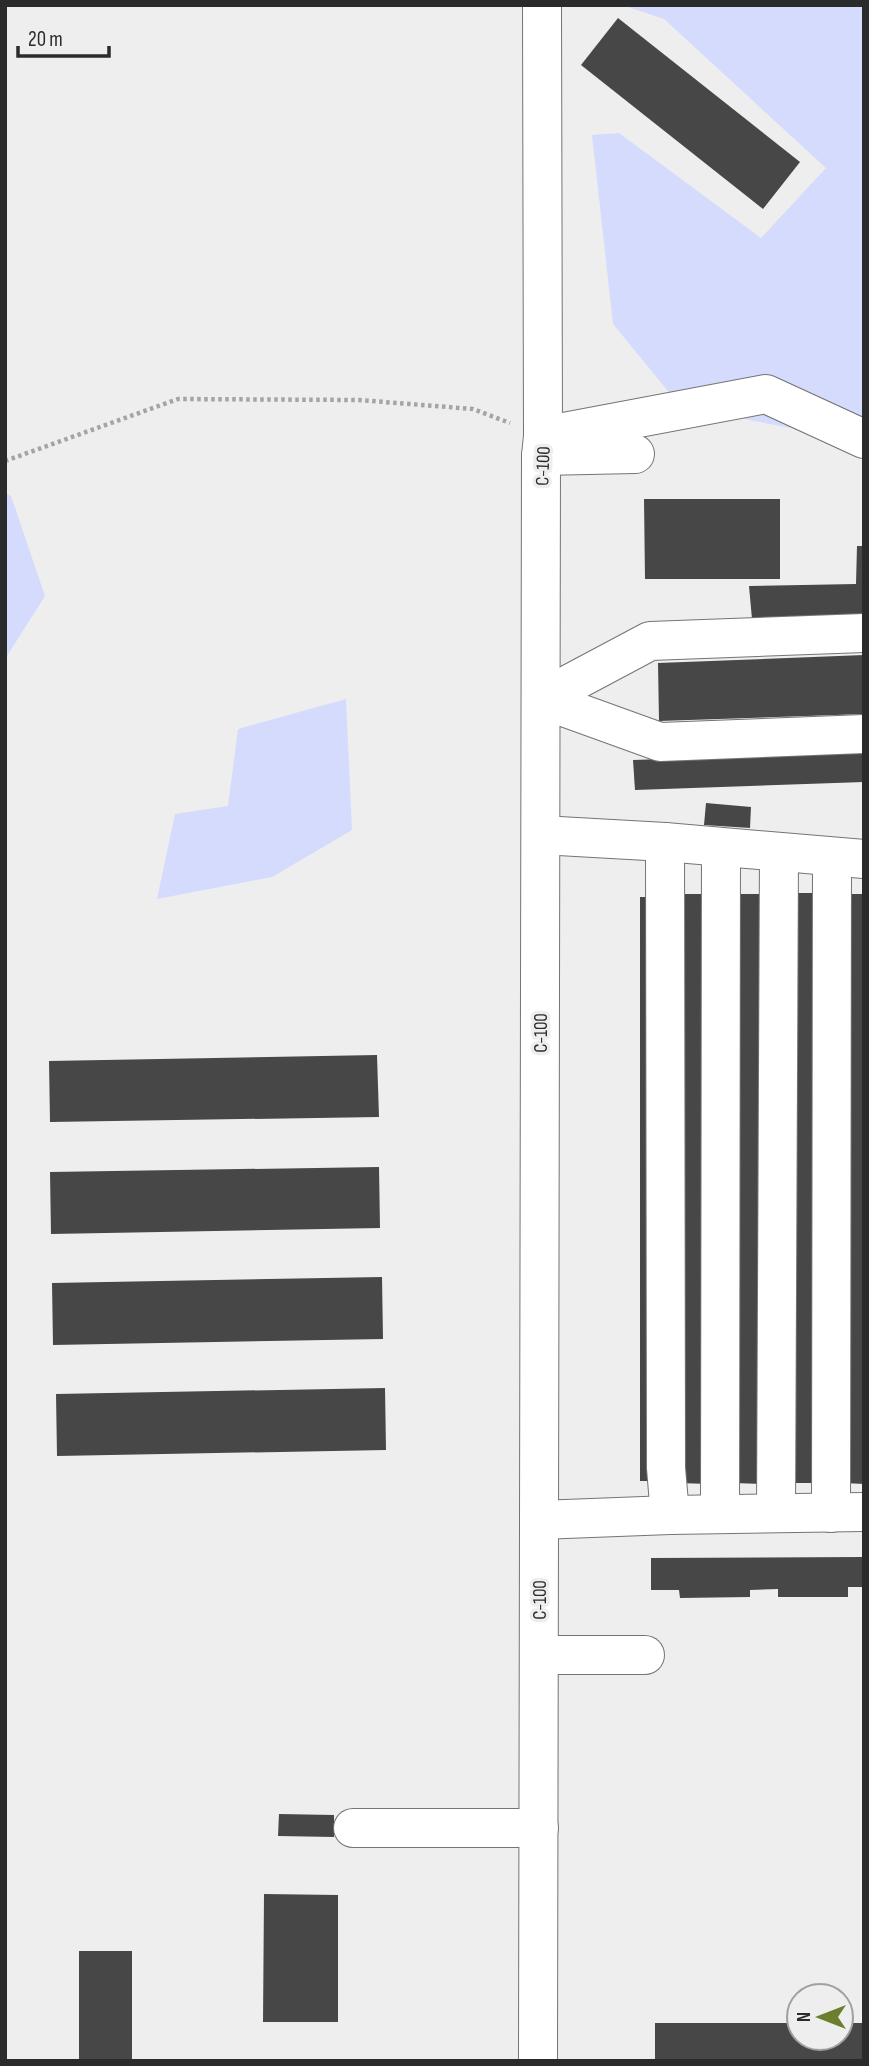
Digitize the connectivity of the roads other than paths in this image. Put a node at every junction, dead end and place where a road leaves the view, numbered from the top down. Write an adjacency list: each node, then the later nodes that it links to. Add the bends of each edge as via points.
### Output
1 (542, 5): 3 (street, С-100)
2 (864, 439): 3 (street, via 766,394)
3 (542, 446): 4 (street); 6 (street, С-100)
4 (635, 454)
5 (864, 633): 6 (street, via 650,641)
6 (541, 699): 7 (street, via 660,742); 8 (street, С-100)
7 (864, 734)
8 (541, 835): 9 (street); 17 (street, С-100)
9 (665, 842): 10 (street); 16 (street, via 666,1468)
10 (722, 848): 11 (street); 15 (street)
11 (779, 853): 12 (street); 13 (street)
12 (848, 858): 14 (street)
13 (776, 1513): 14 (street); 15 (street)
14 (848, 1513)
15 (720, 1514): 16 (street)
16 (670, 1515): 17 (street)
17 (539, 1520): 18 (street, С-100)
18 (539, 1655): 19 (street); 21 (street, С-100)
19 (645, 1655)
20 (354, 1828): 21 (street)
21 (539, 1828): 22 (street, С-100)
22 (538, 2061)

